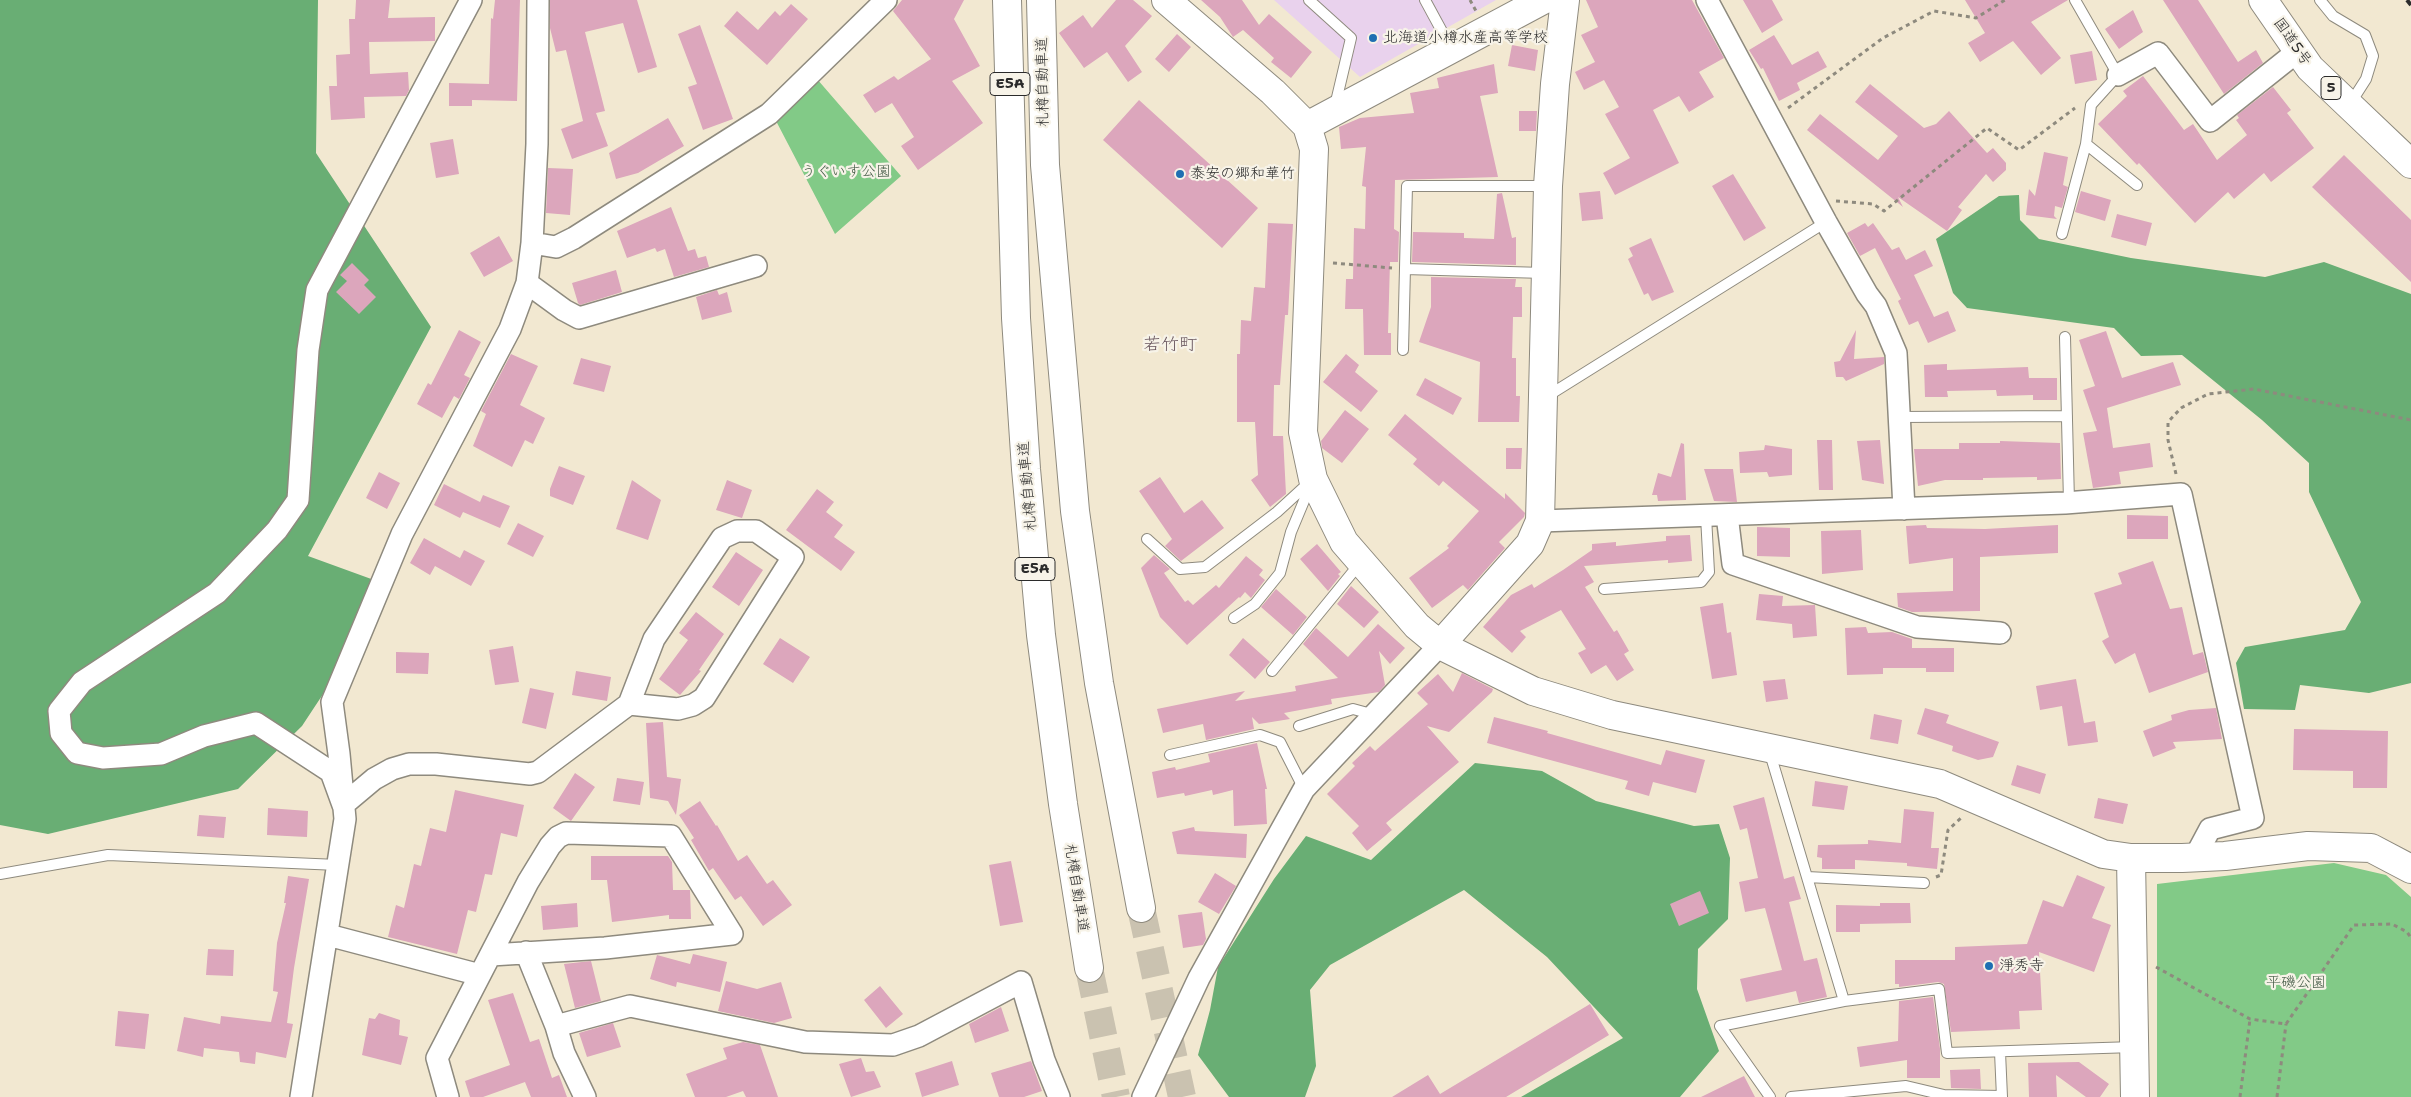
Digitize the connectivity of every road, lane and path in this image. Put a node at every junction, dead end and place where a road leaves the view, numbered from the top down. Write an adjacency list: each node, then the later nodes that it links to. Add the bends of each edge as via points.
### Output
1 (471, 0): 65 (street, via 317,290 308,350 298,500 277,530 217,593 82,682 59,712 61,732 77,753 102,758 161,754 204,736 256,723 331,772)
2 (538, 0): 33 (street, via 537,144)
3 (886, 0): 33 (street, via 769,114 574,238 556,247)
4 (1007, 0): 80 (main road, 札樽自動車道 / E5A, via 1016,318 1041,635)
5 (1041, 0): 74 (main road, 札樽自動車道 / E5A, via 1045,165 1075,511 1099,683)
6 (1166, 0): 25 (main road)
7 (1309, 0): 17 (lane)
8 (1326, 0): 17 (lane)
9 (1424, 0): 18 (lane)
10 (1542, 0): 18 (main road)
11 (1565, 0): 29 (main road)
12 (1707, 0): 24 (street)
13 (2004, 0): 24 (path, via 1976,18 1934,11 1883,38)
14 (2075, 0): 20 (lane)
15 (2263, 0): 19 (main road, 国道5号 / 5)
16 (2320, 0): 22 (lane, via 2333,16 2365,35 2373,56 2366,79)
17 (1319, 8): 23 (lane, via 1351,38)
18 (1452, 49): 23 (main road)
19 (2298, 51): 20 (street, via 2210,122 2158,53); 22 (main road, 国道5号 / 5, via 2310,68)
20 (2118, 75): 21 (lane)
21 (2091, 105): 26 (lane); 30 (path, via 2080,104 2019,150 1987,128 1884,211 1873,204)
22 (2349, 105): 27 (main road, 国道5号 / 5)
23 (1333, 112): 25 (main road)
24 (1772, 120): 30 (street)
25 (1308, 126): 34 (main road, via 1314,149)
26 (2086, 144): 28 (lane); 32 (lane)
27 (2411, 164)
28 (2137, 185)
29 (1548, 186): 36 (lane, via 1407,186); 37 (main road)
30 (1813, 198): 31 (street)
31 (1826, 222): 41 (lane); 43 (street, via 1876,306 1896,353)
32 (2062, 234)
33 (532, 243): 38 (street)
34 (1309, 261): 36 (path); 45 (main road, via 1303,432)
35 (756, 266): 38 (street, via 579,318)
36 (1405, 269): 37 (lane); 40 (lane)
37 (1544, 273): 41 (main road)
38 (528, 283): 65 (street, via 510,329 402,534 332,702)
39 (2065, 337): 42 (lane)
40 (1403, 350)
41 (1543, 399): 51 (main road)
42 (2067, 416): 43 (lane); 47 (lane)
43 (1901, 417): 48 (street)
44 (2411, 420): 46 (path, via 2254,389 2208,394 2181,408 2168,422 2168,440)
45 (1313, 479): 52 (lane, via 1277,512 1205,567 1180,569); 53 (main road, via 1344,542); 55 (lane, via 1290,532 1280,573 1255,604)
46 (2181, 494): 47 (street); 67 (street, via 2253,818 2210,829)
47 (2069, 502): 48 (street)
48 (1904, 509): 49 (street)
49 (1727, 515): 50 (street); 56 (street, via 1733,564 1917,628)
50 (1706, 516): 51 (street); 54 (lane, via 1709,572 1701,582)
51 (1540, 522): 57 (main road, via 1530,544)
52 (1147, 539)
53 (1362, 561): 57 (main road, via 1418,626); 58 (lane)
54 (1604, 589)
55 (1234, 618)
56 (2000, 633)
57 (1440, 645): 60 (street); 62 (main road, via 1533,691 1561,701 1612,716)
58 (1272, 671)
59 (630, 704): 59 (street, via 654,639 722,538 737,531 756,531 793,557 704,698 678,709); 65 (street, via 538,772 409,764 374,779)
60 (1375, 715): 61 (lane, via 1353,709); 64 (street)
61 (1299, 726)
62 (1768, 749): 66 (main road, via 1940,784); 72 (lane)
63 (1170, 754): 64 (lane, via 1260,735 1280,742)
64 (1304, 789): 94 (street, via 1199,978)
65 (343, 805): 69 (street, via 345,819)
66 (1989, 805): 68 (main road, via 2103,854); 73 (path, via 1960,818 1948,830 1941,874)
67 (2195, 857): 68 (main road); 70 (main road, via 2308,846 2371,848)
68 (2132, 858): 86 (main road)
69 (338, 865): 71 (lane, via 108,855); 75 (street)
70 (2411, 869)
71 (0, 874)
72 (1807, 877): 73 (lane); 82 (lane)
73 (1924, 883)
74 (1141, 908)
75 (328, 935): 81 (street); 90 (street)
76 (2411, 938): 84 (path, via 2392,924 2354,925)
77 (526, 952): 78 (street); 78 (street, via 605,948 732,934 671,836 566,833 550,846); 85 (street)
78 (490, 955): 81 (street)
79 (2152, 965): 83 (path)
80 (1089, 968)
81 (480, 975): 91 (street, via 437,1058)
82 (1844, 1001): 87 (lane, via 1939,989 1948,1053); 95 (lane, via 1720,1026)
83 (2250, 1019): 84 (path); 98 (path)
84 (2286, 1024): 99 (path)
85 (556, 1026): 92 (street, via 564,1053); 93 (street, via 630,1006 805,1042 892,1045 919,1036 1021,982 1044,1060)
86 (2134, 1047): 87 (lane); 97 (main road)
87 (2000, 1052): 89 (lane)
88 (1944, 1096): 89 (lane); 96 (lane, via 1906,1086)
89 (2002, 1096)
90 (301, 1097)
91 (448, 1097)
92 (585, 1097)
93 (1059, 1097)
94 (1143, 1097)
95 (1770, 1097)
96 (1791, 1097)
97 (2135, 1097)
98 (2240, 1097)
99 (2277, 1097)

